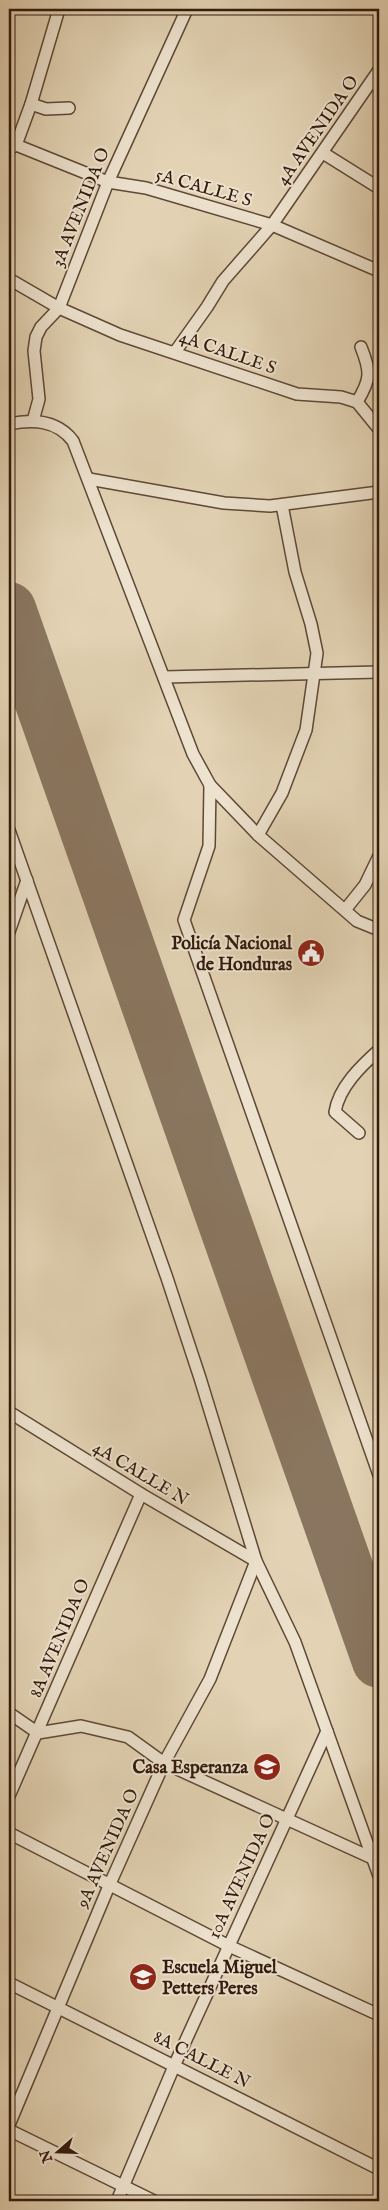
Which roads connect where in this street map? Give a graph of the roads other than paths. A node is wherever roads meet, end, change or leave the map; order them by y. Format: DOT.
graph roads {
  1 [pos="59,9"];
  2 [pos="187,9"];
  3 [pos="379,70"];
  4 [pos="31,104"];
  5 [pos="69,108"];
  6 [pos="12,147"];
  7 [pos="323,153"];
  8 [pos="108,182"];
  9 [pos="379,188"];
  10 [pos="272,225"];
  11 [pos="379,271"];
  12 [pos="9,279"];
  13 [pos="59,308"];
  14 [pos="361,347"];
  15 [pos="174,352"];
  16 [pos="357,402"];
  17 [pos="33,421"];
  18 [pos="9,424"];
  19 [pos="379,429"];
  20 [pos="89,479"];
  21 [pos="379,492"];
  22 [pos="282,505"];
  23 [pos="379,672"];
  24 [pos="314,675"];
  25 [pos="164,677"];
  26 [pos="210,785"];
  27 [pos="9,831"];
  28 [pos="258,835"];
  29 [pos="379,856"];
  30 [pos="27,880"];
  31 [pos="344,910"];
  32 [pos="379,930"];
  33 [pos="9,932"];
  34 [pos="379,1050"];
  35 [pos="359,1133"];
  36 [pos="9,1412"];
  37 [pos="379,1475"];
  38 [pos="140,1494"];
  39 [pos="256,1561"];
  40 [pos="9,1713"];
  41 [pos="327,1731"];
  42 [pos="38,1732"];
  43 [pos="164,1763"];
  44 [pos="9,1796"];
  45 [pos="287,1818"];
  46 [pos="9,1833"];
  47 [pos="372,1858"];
  48 [pos="379,1876"];
  49 [pos="109,1886"];
  50 [pos="229,1946"];
  51 [pos="9,1983"];
  52 [pos="59,2008"];
  53 [pos="379,2015"];
  54 [pos="175,2064"];
  55 [pos="9,2125"];
  56 [pos="9,2130"];
  57 [pos="379,2169"];
  58 [pos="123,2187"];
  59 [pos="117,2201"];
  60 [pos="154,2201"];
  1 -- 4 [label="street"];
  2 -- 8 [label="street, 3A AVENIDA O"];
  3 -- 7 [label="street, 4A AVENIDA O"];
  4 -- 5 [label="street"];
  4 -- 6 [label="street"];
  6 -- 8 [label="street, 5A CALLE S"];
  7 -- 9 [label="street"];
  7 -- 10 [label="street, 4A AVENIDA O"];
  8 -- 10 [label="street, 5A CALLE S"];
  8 -- 13 [label="street, 3A AVENIDA O"];
  10 -- 11 [label="street, 5A CALLE S"];
  10 -- 15 [label="street, 4A AVENIDA O"];
  12 -- 13 [label="street, 4A CALLE S"];
  13 -- 15 [label="street, 4A CALLE S"];
  13 -- 17 [label="street, 3A AVENIDA O"];
  14 -- 16 [label="street"];
  15 -- 16 [label="street, 4A CALLE S"];
  16 -- 19 [label="street"];
  17 -- 18 [label="street"];
  17 -- 20 [label="street"];
  20 -- 22 [label="street"];
  20 -- 25 [label="street"];
  21 -- 22 [label="street"];
  22 -- 24 [label="street"];
  23 -- 24 [label="street"];
  24 -- 25 [label="street"];
  24 -- 28 [label="street"];
  25 -- 26 [label="street"];
  26 -- 28 [label="street"];
  26 -- 37 [label="street"];
  27 -- 30 [label="street"];
  28 -- 31 [label="street"];
  29 -- 31 [label="street"];
  30 -- 33 [label="street"];
  30 -- 39 [label="street"];
  31 -- 32 [label="street"];
  34 -- 35 [label="street"];
  36 -- 38 [label="street, 4A CALLE N"];
  38 -- 39 [label="street, 4A CALLE N"];
  38 -- 42 [label="street, 8A AVENIDA O"];
  39 -- 41 [label="street"];
  39 -- 43 [label="street, 9A AVENIDA O"];
  40 -- 42 [label="street"];
  41 -- 45 [label="street, 10A AVENIDA O"];
  41 -- 47 [label="street"];
  42 -- 43 [label="street"];
  42 -- 44 [label="street, 8A AVENIDA O"];
  43 -- 45 [label="street"];
  43 -- 49 [label="street, 9A AVENIDA O"];
  45 -- 47 [label="street"];
  45 -- 50 [label="street, 10A AVENIDA O"];
  46 -- 49 [label="street"];
  47 -- 48 [label="street"];
  49 -- 50 [label="street"];
  49 -- 52 [label="street, 9A AVENIDA O"];
  50 -- 53 [label="street"];
  50 -- 54 [label="street, 10A AVENIDA O"];
  51 -- 52 [label="street, 8A CALLE N"];
  52 -- 54 [label="street, 8A CALLE N"];
  52 -- 55 [label="street, 9A AVENIDA O"];
  54 -- 57 [label="street, 8A CALLE N"];
  54 -- 58 [label="street, 10A AVENIDA O"];
  56 -- 58 [label="street"];
  58 -- 59 [label="street, 10A AVENIDA O"];
  58 -- 60 [label="street"];
}
